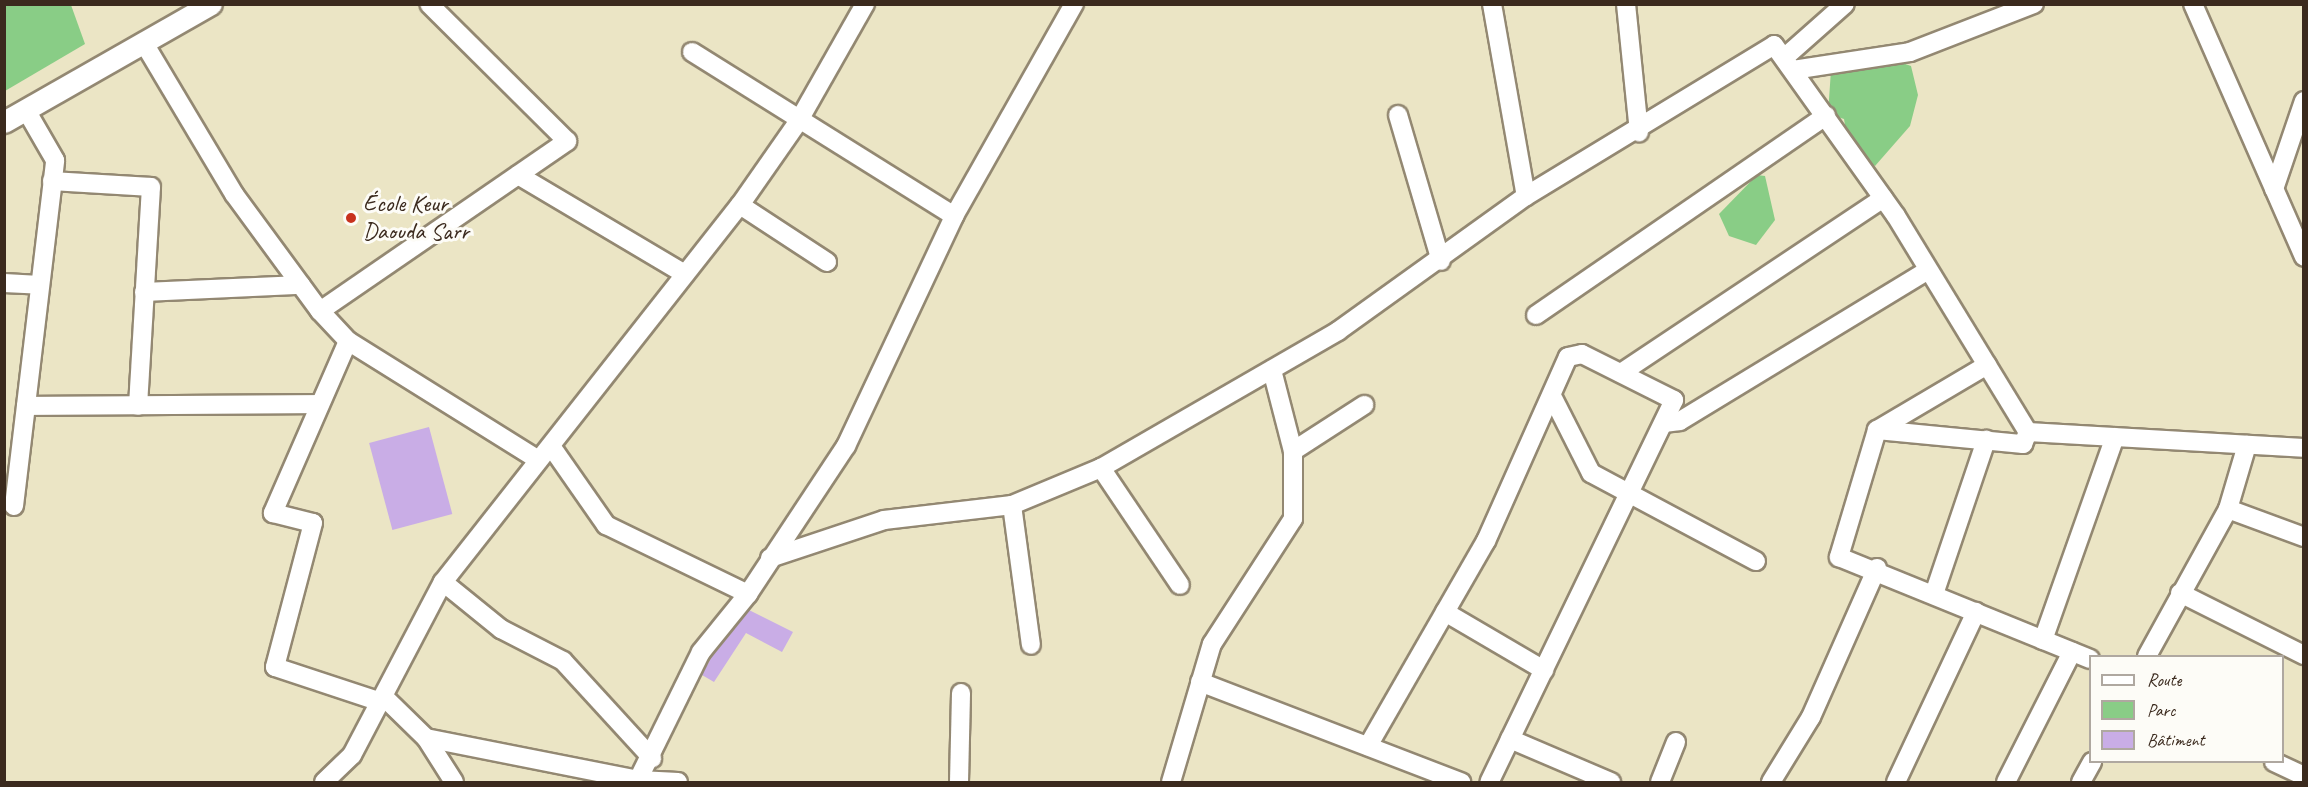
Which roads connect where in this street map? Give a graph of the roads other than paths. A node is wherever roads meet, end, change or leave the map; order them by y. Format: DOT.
graph roads {
  1 [pos="429,4"];
  2 [pos="865,4"];
  3 [pos="1074,4"];
  4 [pos="1492,4"];
  5 [pos="1626,4"];
  6 [pos="1845,4"];
  7 [pos="2034,4"];
  8 [pos="2193,4"];
  9 [pos="209,5"];
  10 [pos="144,43"];
  11 [pos="692,52"];
  12 [pos="1789,64"];
  13 [pos="2304,101"];
  14 [pos="26,110"];
  15 [pos="1398,115"];
  16 [pos="1826,116"];
  17 [pos="4,122"];
  18 [pos="798,122"];
  19 [pos="1639,132"];
  20 [pos="518,175"];
  21 [pos="52,181"];
  22 [pos="2274,189"];
  23 [pos="1526,196"];
  24 [pos="1883,198"];
  25 [pos="740,205"];
  26 [pos="954,216"];
  27 [pos="2304,257"];
  28 [pos="1441,261"];
  29 [pos="827,262"];
  30 [pos="1928,270"];
  31 [pos="685,274"];
  32 [pos="4,283"];
  33 [pos="40,285"];
  34 [pos="301,285"];
  35 [pos="144,292"];
  36 [pos="320,312"];
  37 [pos="1536,315"];
  38 [pos="348,341"];
  39 [pos="1987,365"];
  40 [pos="1272,370"];
  41 [pos="1621,373"];
  42 [pos="1553,398"];
  43 [pos="320,404"];
  44 [pos="1365,405"];
  45 [pos="26,406"];
  46 [pos="138,406"];
  47 [pos="1664,423"];
  48 [pos="1877,430"];
  49 [pos="2028,432"];
  50 [pos="2115,437"];
  51 [pos="1986,440"];
  52 [pos="2247,445"];
  53 [pos="2304,448"];
  54 [pos="553,449"];
  55 [pos="1293,451"];
  56 [pos="537,459"];
  57 [pos="1101,468"];
  58 [pos="1630,492"];
  59 [pos="1012,505"];
  60 [pos="14,507"];
  61 [pos="2228,509"];
  62 [pos="2304,537"];
  63 [pos="770,558"];
  64 [pos="1756,561"];
  65 [pos="1877,568"];
  66 [pos="443,582"];
  67 [pos="1180,585"];
  68 [pos="2180,593"];
  69 [pos="748,594"];
  70 [pos="1934,594"];
  71 [pos="1445,612"];
  72 [pos="1976,612"];
  73 [pos="2043,640"];
  74 [pos="1031,645"];
  75 [pos="2072,652"];
  76 [pos="2148,655"];
  77 [pos="2304,655"];
  78 [pos="2089,658"];
  79 [pos="1544,670"];
  80 [pos="1200,682"];
  81 [pos="961,693"];
  82 [pos="382,700"];
  83 [pos="426,738"];
  84 [pos="1510,739"];
  85 [pos="1676,742"];
  86 [pos="1368,746"];
  87 [pos="652,758"];
  88 [pos="2091,763"];
  89 [pos="2276,763"];
  90 [pos="2304,776"];
  91 [pos="638,781"];
  92 [pos="324,783"];
  93 [pos="454,783"];
  94 [pos="678,783"];
  95 [pos="959,783"];
  96 [pos="1171,783"];
  97 [pos="1461,783"];
  98 [pos="1489,783"];
  99 [pos="1611,783"];
  100 [pos="1660,783"];
  101 [pos="1771,783"];
  102 [pos="1896,783"];
  103 [pos="2006,783"];
  104 [pos="2081,783"];
  1 -- 20 [label="street"];
  2 -- 18 [label="street"];
  3 -- 26 [label="street"];
  4 -- 23 [label="street"];
  5 -- 19 [label="street"];
  6 -- 12 [label="street"];
  7 -- 12 [label="street"];
  8 -- 22 [label="street"];
  9 -- 10 [label="street"];
  10 -- 14 [label="street"];
  10 -- 34 [label="street"];
  11 -- 18 [label="street"];
  12 -- 16 [label="street"];
  12 -- 19 [label="street"];
  13 -- 22 [label="street"];
  14 -- 17 [label="street"];
  14 -- 21 [label="street"];
  15 -- 28 [label="street"];
  16 -- 24 [label="street"];
  16 -- 37 [label="street"];
  18 -- 25 [label="street"];
  18 -- 26 [label="street"];
  19 -- 23 [label="street"];
  20 -- 31 [label="street"];
  20 -- 36 [label="street"];
  21 -- 33 [label="street"];
  21 -- 35 [label="street"];
  22 -- 27 [label="street"];
  23 -- 28 [label="street"];
  24 -- 30 [label="street"];
  24 -- 41 [label="street"];
  25 -- 29 [label="street"];
  25 -- 31 [label="street"];
  26 -- 63 [label="street"];
  28 -- 40 [label="street"];
  30 -- 39 [label="street"];
  30 -- 47 [label="street"];
  31 -- 54 [label="street"];
  32 -- 33 [label="street"];
  33 -- 45 [label="street"];
  34 -- 35 [label="street"];
  34 -- 36 [label="street"];
  35 -- 46 [label="street"];
  36 -- 38 [label="street"];
  38 -- 43 [label="street"];
  38 -- 56 [label="street"];
  39 -- 48 [label="street"];
  39 -- 49 [label="street"];
  40 -- 55 [label="street"];
  40 -- 57 [label="street"];
  41 -- 42 [label="street"];
  41 -- 47 [label="street"];
  42 -- 58 [label="street"];
  42 -- 71 [label="street"];
  43 -- 46 [label="street"];
  43 -- 82 [label="street"];
  44 -- 55 [label="street"];
  45 -- 46 [label="street"];
  45 -- 60 [label="street"];
  47 -- 58 [label="street"];
  48 -- 51 [label="street"];
  48 -- 65 [label="street"];
  49 -- 50 [label="street"];
  49 -- 51 [label="street"];
  50 -- 52 [label="street"];
  50 -- 73 [label="street"];
  51 -- 70 [label="street"];
  52 -- 53 [label="street"];
  52 -- 61 [label="street"];
  54 -- 56 [label="street"];
  54 -- 69 [label="street"];
  55 -- 80 [label="street"];
  56 -- 66 [label="street"];
  57 -- 59 [label="street"];
  57 -- 67 [label="street"];
  58 -- 64 [label="street"];
  58 -- 79 [label="street"];
  59 -- 63 [label="street"];
  59 -- 74 [label="street"];
  61 -- 62 [label="street"];
  61 -- 68 [label="street"];
  63 -- 69 [label="street"];
  65 -- 70 [label="street"];
  65 -- 101 [label="street"];
  66 -- 82 [label="street"];
  66 -- 87 [label="street"];
  68 -- 76 [label="street"];
  68 -- 77 [label="street"];
  69 -- 87 [label="street"];
  70 -- 72 [label="street"];
  71 -- 79 [label="street"];
  71 -- 86 [label="street"];
  72 -- 73 [label="street"];
  72 -- 102 [label="street"];
  73 -- 75 [label="street"];
  75 -- 78 [label="street"];
  75 -- 103 [label="street"];
  79 -- 84 [label="street"];
  80 -- 86 [label="street"];
  80 -- 96 [label="street"];
  81 -- 95 [label="street"];
  82 -- 83 [label="street"];
  82 -- 92 [label="street"];
  83 -- 91 [label="street"];
  83 -- 93 [label="street"];
  84 -- 98 [label="street"];
  84 -- 99 [label="street"];
  85 -- 100 [label="street"];
  86 -- 97 [label="street"];
  87 -- 91 [label="street"];
  88 -- 104 [label="street"];
  89 -- 90 [label="street"];
  91 -- 94 [label="street"];
}
